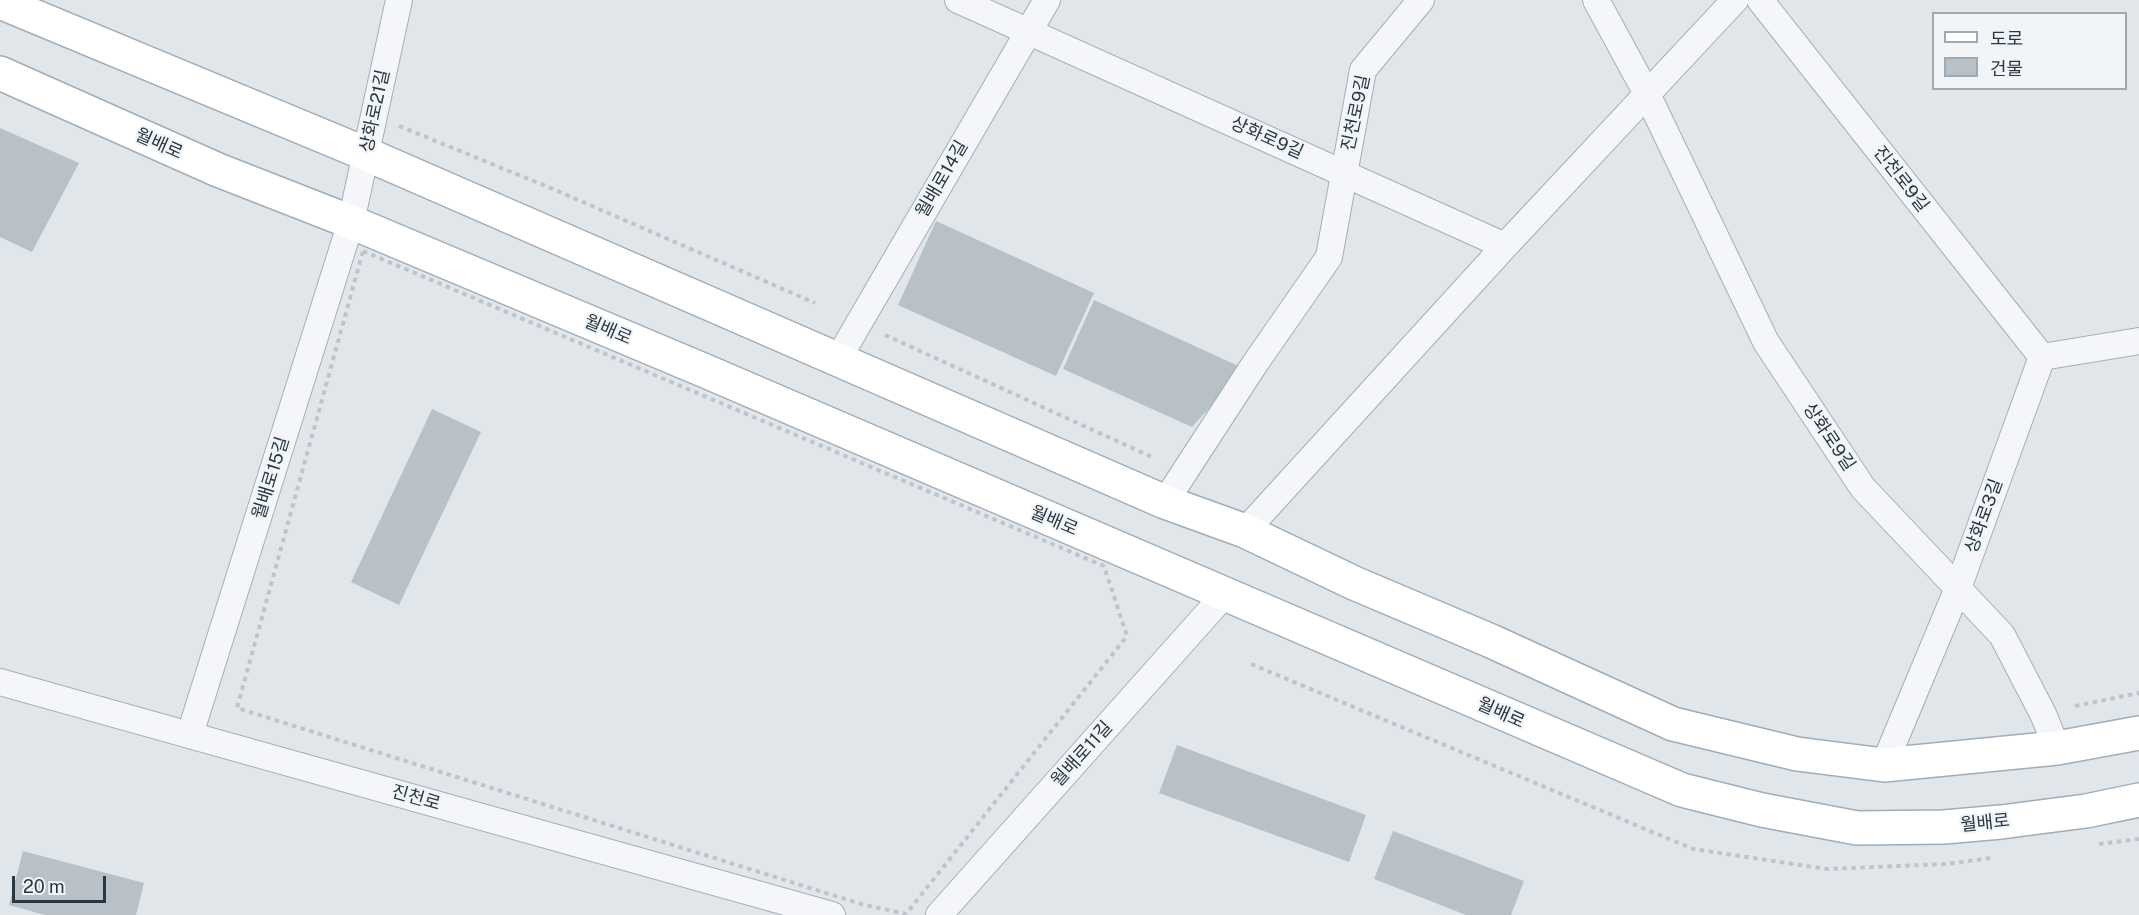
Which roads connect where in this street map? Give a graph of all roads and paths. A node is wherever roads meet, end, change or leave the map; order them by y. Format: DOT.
graph roads {
  1 [pos="399,0"];
  2 [pos="958,0"];
  3 [pos="1047,0"];
  4 [pos="1421,0"];
  5 [pos="1596,0"];
  6 [pos="1735,0"];
  7 [pos="1760,0"];
  8 [pos="0,2"];
  9 [pos="1028,30"];
  10 [pos="0,73"];
  11 [pos="1647,94"];
  12 [pos="393,124"];
  13 [pos="366,154"];
  14 [pos="1344,173"];
  15 [pos="351,222"];
  16 [pos="1505,246"];
  17 [pos="815,303"];
  18 [pos="882,333"];
  19 [pos="2139,341"];
  20 [pos="2042,357"];
  21 [pos="838,359"];
  22 [pos="1184,472"];
  23 [pos="1165,502"];
  24 [pos="1245,531"];
  25 [pos="1958,588"];
  26 [pos="1225,594"];
  27 [pos="1117,599"];
  28 [pos="0,681"];
  29 [pos="2139,693"];
  30 [pos="2075,706"];
  31 [pos="2139,733"];
  32 [pos="190,734"];
  33 [pos="2056,748"];
  34 [pos="1884,765"];
  35 [pos="2139,800"];
  36 [pos="832,915"];
  37 [pos="939,915"];
  1 -- 13 [label="street, 상화로21길"];
  2 -- 9 [label="street"];
  3 -- 9 [label="street, 월배로14길"];
  4 -- 14 [label="street, 진천로9길"];
  5 -- 11 [label="street, 상화로9길"];
  6 -- 11 [label="street"];
  7 -- 20 [label="street, 진천로9길"];
  8 -- 13 [label="main road"];
  9 -- 14 [label="street, 상화로9길"];
  9 -- 21 [label="street, 월배로14길"];
  10 -- 15 [label="main road, 월배로"];
  11 -- 16 [label="street"];
  11 -- 25 [label="street, 상화로9길"];
  12 -- 17 [label="path"];
  13 -- 15 [label="street, 상화로21길"];
  13 -- 21 [label="main road"];
  14 -- 16 [label="street, 상화로9길"];
  14 -- 22 [label="street"];
  15 -- 26 [label="main road, 월배로"];
  15 -- 32 [label="street, 월배로15길"];
  16 -- 24 [label="street"];
  18 -- 22 [label="path"];
  19 -- 20 [label="street"];
  20 -- 25 [label="street, 상화로3길"];
  21 -- 23 [label="main road"];
  22 -- 23 [label="street"];
  23 -- 24 [label="main road"];
  24 -- 34 [label="main road"];
  25 -- 33 [label="street, 상화로9길"];
  25 -- 34 [label="street, 상화로3길"];
  26 -- 35 [label="main road, 월배로"];
  26 -- 37 [label="street, 월배로11길"];
  27 -- 27 [label="path"];
  28 -- 32 [label="street, 진천로"];
  29 -- 30 [label="path"];
  31 -- 33 [label="main road"];
  32 -- 36 [label="street, 진천로"];
  33 -- 34 [label="main road"];
}
